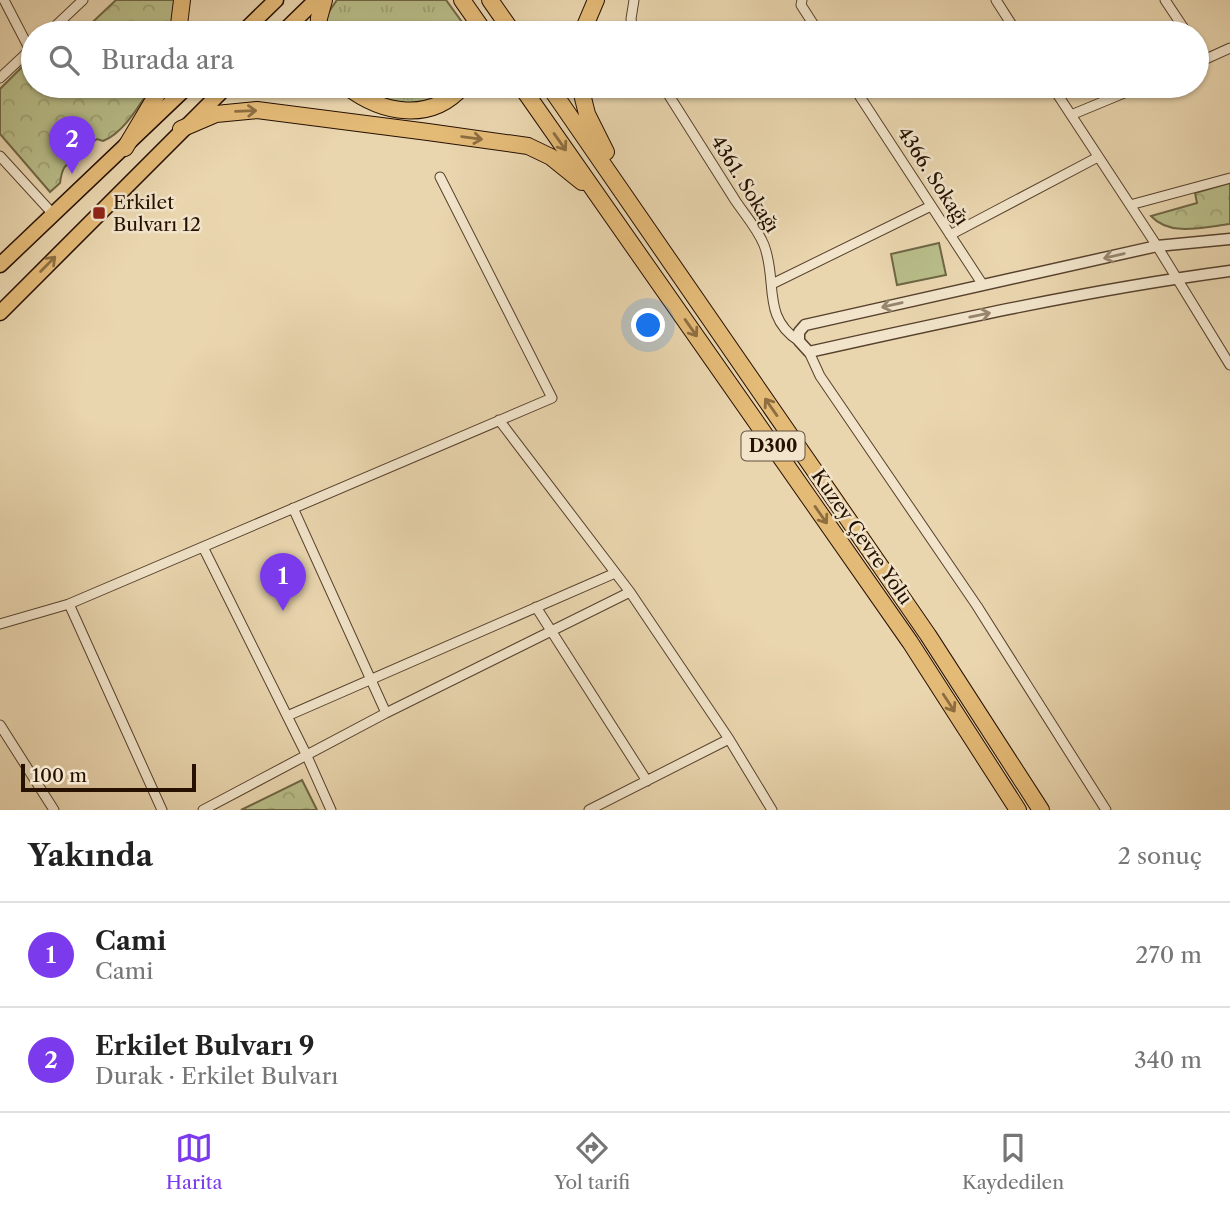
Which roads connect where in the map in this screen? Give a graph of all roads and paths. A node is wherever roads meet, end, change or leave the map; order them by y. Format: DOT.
graph roads {
  1 [pos="4,0"];
  2 [pos="82,0"];
  3 [pos="182,0"];
  4 [pos="276,0"];
  5 [pos="316,0"];
  6 [pos="324,0"];
  7 [pos="490,0"];
  8 [pos="596,0"];
  9 [pos="634,0"];
  10 [pos="996,0"];
  11 [pos="1165,0"];
  12 [pos="463,2"];
  13 [pos="804,2"];
  14 [pos="60,21"];
  15 [pos="179,21"];
  16 [pos="254,21"];
  17 [pos="294,21"];
  18 [pos="319,21"];
  19 [pos="470,21"];
  20 [pos="476,21"];
  21 [pos="505,21"];
  22 [pos="587,21"];
  23 [pos="631,21"];
  24 [pos="813,21"];
  25 [pos="1009,21"];
  26 [pos="1179,21"];
  27 [pos="21,29"];
  28 [pos="1230,48"];
  29 [pos="1209,57"];
  30 [pos="21,58"];
  31 [pos="0,78"];
  32 [pos="155,98"];
  33 [pos="176,98"];
  34 [pos="214,98"];
  35 [pos="366,98"];
  36 [pos="448,98"];
  37 [pos="529,98"];
  38 [pos="558,98"];
  39 [pos="583,98"];
  40 [pos="671,98"];
  41 [pos="861,98"];
  42 [pos="1060,98"];
  43 [pos="1112,98"];
  44 [pos="1071,115"];
  45 [pos="181,129"];
  46 [pos="125,148"];
  47 [pos="0,156"];
  48 [pos="1098,157"];
  49 [pos="440,177"];
  50 [pos="1230,178"];
  51 [pos="597,194"];
  52 [pos="1130,205"];
  53 [pos="931,206"];
  54 [pos="636,210"];
  55 [pos="53,214"];
  56 [pos="950,235"];
  57 [pos="1230,239"];
  58 [pos="1157,246"];
  59 [pos="0,265"];
  60 [pos="1230,271"];
  61 [pos="1175,278"];
  62 [pos="772,284"];
  63 [pos="983,285"];
  64 [pos="0,313"];
  65 [pos="799,341"];
  66 [pos="809,352"];
  67 [pos="1230,365"];
  68 [pos="499,420"];
  69 [pos="293,508"];
  70 [pos="203,547"];
  71 [pos="615,573"];
  72 [pos="630,593"];
  73 [pos="69,604"];
  74 [pos="536,607"];
  75 [pos="0,624"];
  76 [pos="551,631"];
  77 [pos="370,680"];
  78 [pos="386,713"];
  79 [pos="287,716"];
  80 [pos="0,724"];
  81 [pos="729,739"];
  82 [pos="306,754"];
  83 [pos="647,781"];
  84 [pos="54,810"];
  85 [pos="162,810"];
  86 [pos="203,810"];
  87 [pos="331,810"];
  88 [pos="589,810"];
  89 [pos="772,810"];
  90 [pos="1018,810"];
  91 [pos="1041,810"];
  92 [pos="1107,810"];
  1 -- 27 [label="street"];
  2 -- 14 [label="street"];
  3 -- 15 [label="highway"];
  4 -- 16 [label="main road"];
  5 -- 17 [label="main road"];
  6 -- 18 [label="highway"];
  7 -- 21 [label="highway"];
  8 -- 22 [label="highway"];
  9 -- 23 [label="street"];
  10 -- 25 [label="street"];
  11 -- 26 [label="street"];
  12 -- 19 [label="highway"];
  12 -- 20 [label="highway"];
  13 -- 24 [label="street"];
  28 -- 29 [label="street"];
  30 -- 31 [label="street"];
  32 -- 46 [label="highway"];
  33 -- 46 [label="main road"];
  34 -- 45 [label="main road"];
  35 -- 36 [label="highway"];
  37 -- 51 [label="highway, Kuzey Çevre Yolu / D300, one-way"];
  38 -- 54 [label="highway, Kuzey Çevre Yolu / D300"];
  39 -- 54 [label="highway"];
  40 -- 62 [label="street, 4361. Sokağı"];
  41 -- 53 [label="street, 4366. Sokağı"];
  42 -- 44 [label="street"];
  43 -- 44 [label="street"];
  44 -- 48 [label="street"];
  45 -- 51 [label="highway, one-way"];
  64 -- 45 [label="main road, one-way"];
  46 -- 55 [label="main road"];
  47 -- 55 [label="street"];
  48 -- 52 [label="street"];
  48 -- 56 [label="street"];
  49 -- 68 [label="street"];
  50 -- 52 [label="street"];
  51 -- 90 [label="highway, Kuzey Çevre Yolu / D300, one-way"];
  52 -- 58 [label="street"];
  53 -- 56 [label="street, 4366. Sokağı"];
  53 -- 62 [label="street"];
  91 -- 54 [label="highway, Kuzey Çevre Yolu / D300, one-way"];
  55 -- 59 [label="main road"];
  56 -- 63 [label="street, 4366. Sokağı"];
  57 -- 58 [label="street"];
  58 -- 61 [label="street"];
  58 -- 63 [label="street, one-way"];
  60 -- 61 [label="street"];
  66 -- 61 [label="street, one-way"];
  61 -- 67 [label="street"];
  62 -- 65 [label="street, 4361. Sokağı"];
  63 -- 65 [label="street, one-way"];
  65 -- 66 [label="street"];
  66 -- 92 [label="street"];
  68 -- 69 [label="street"];
  68 -- 71 [label="street"];
  69 -- 70 [label="street"];
  69 -- 77 [label="street"];
  70 -- 73 [label="street"];
  70 -- 79 [label="street"];
  71 -- 72 [label="street"];
  71 -- 74 [label="street"];
  72 -- 76 [label="street"];
  72 -- 81 [label="street"];
  73 -- 75 [label="street"];
  73 -- 85 [label="street"];
  74 -- 76 [label="street"];
  74 -- 77 [label="street"];
  76 -- 78 [label="street"];
  76 -- 83 [label="street"];
  77 -- 78 [label="street"];
  77 -- 79 [label="street"];
  78 -- 82 [label="street"];
  79 -- 82 [label="street"];
  80 -- 84 [label="street"];
  81 -- 83 [label="street"];
  81 -- 89 [label="street"];
  82 -- 86 [label="street"];
  82 -- 87 [label="street"];
  83 -- 88 [label="street"];
}
